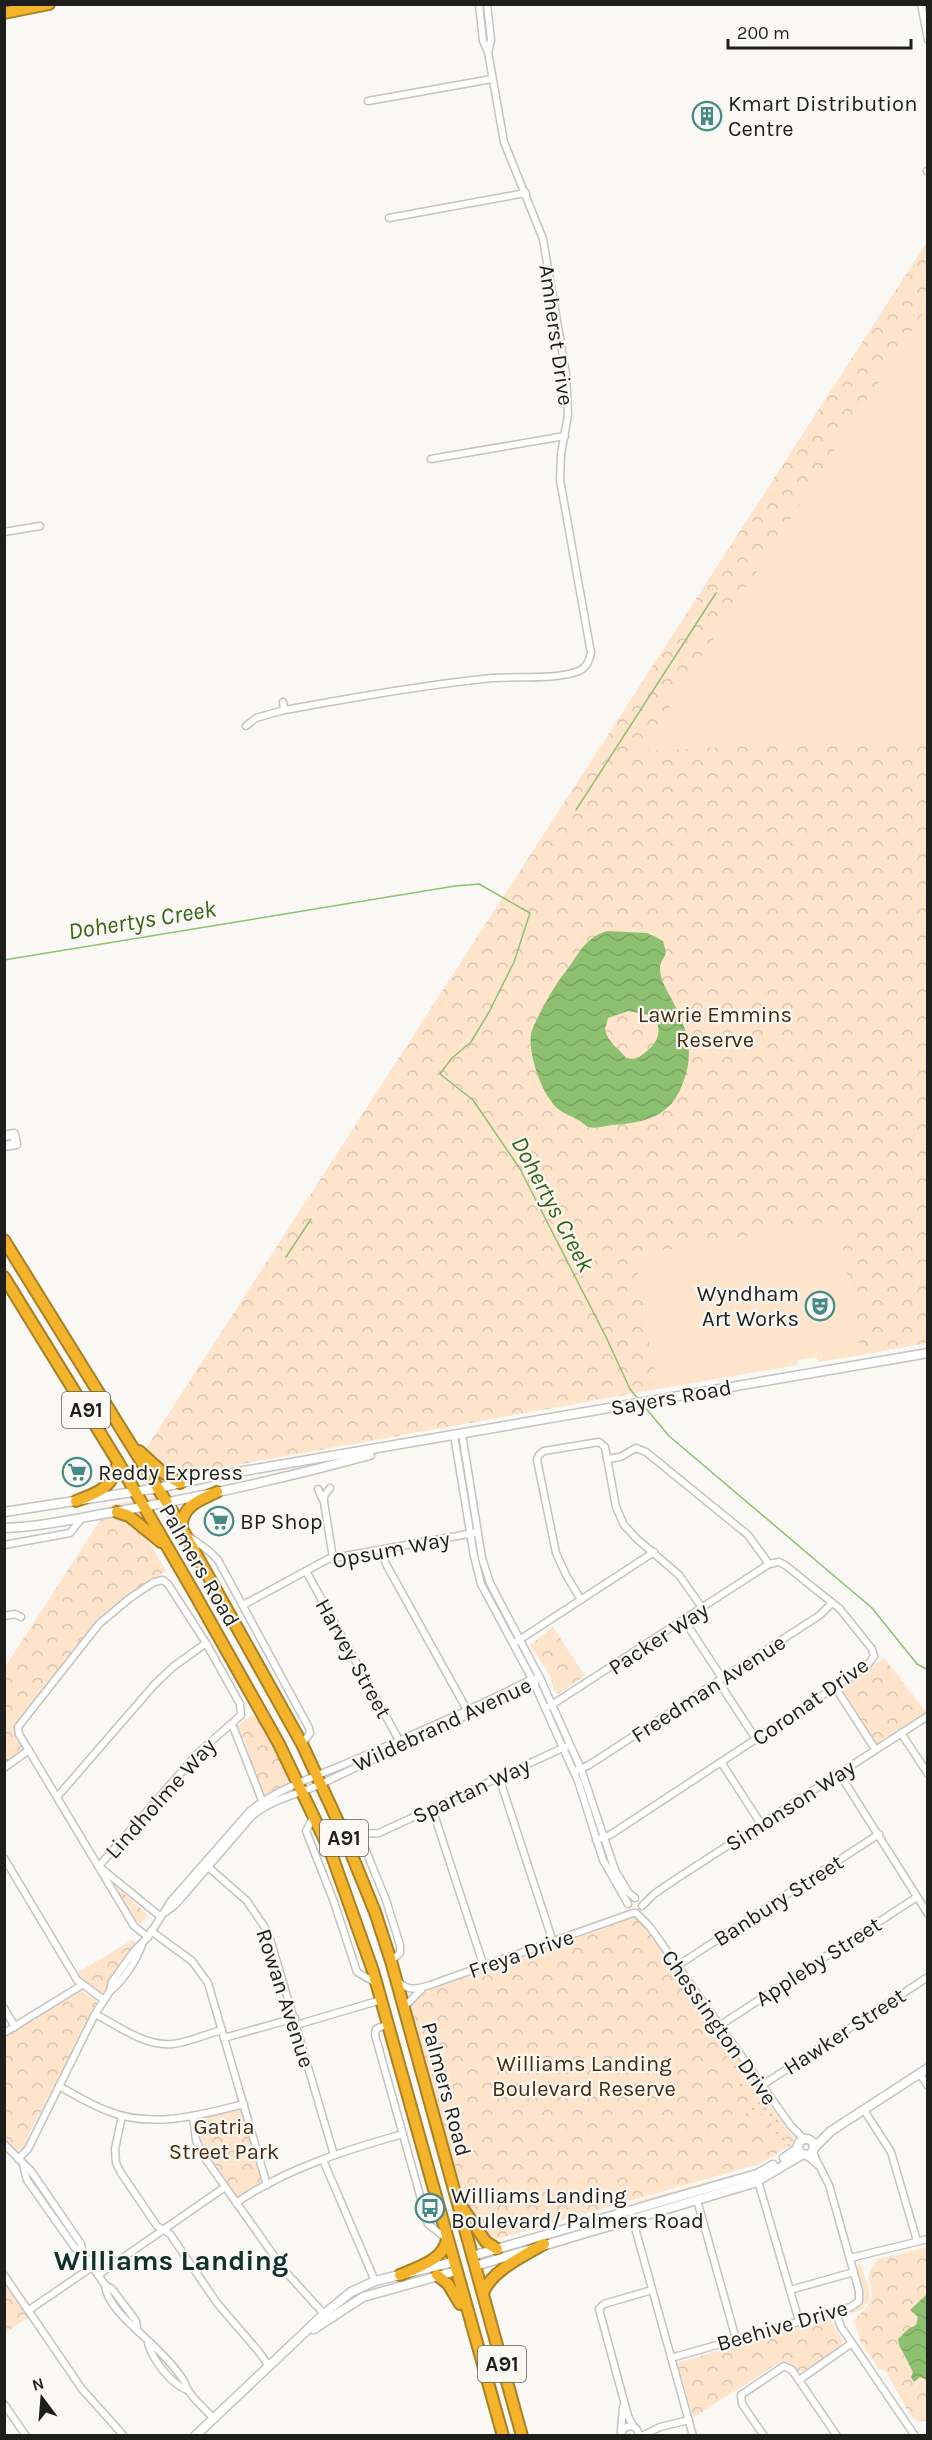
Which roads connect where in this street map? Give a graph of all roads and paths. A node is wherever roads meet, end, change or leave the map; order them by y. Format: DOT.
graph roads {
  1 [pos="49,4"];
  2 [pos="479,4"];
  3 [pos="487,4"];
  4 [pos="921,4"];
  5 [pos="4,13"];
  6 [pos="927,40"];
  7 [pos="488,52"];
  8 [pos="492,79"];
  9 [pos="368,101"];
  10 [pos="526,193"];
  11 [pos="389,218"];
  12 [pos="565,436"];
  13 [pos="431,459"];
  14 [pos="40,526"];
  15 [pos="4,532"];
  16 [pos="283,702"];
  17 [pos="284,710"];
  18 [pos="246,726"];
  19 [pos="4,1136"];
  20 [pos="4,1146"];
  21 [pos="4,1240"];
  22 [pos="4,1277"];
  23 [pos="927,1353"];
  24 [pos="458,1435"];
  25 [pos="414,1442"];
  26 [pos="130,1443"];
  27 [pos="607,1459"];
  28 [pos="118,1462"];
  29 [pos="180,1483"];
  30 [pos="158,1488"];
  31 [pos="330,1488"];
  32 [pos="318,1489"];
  33 [pos="135,1492"];
  34 [pos="217,1492"];
  35 [pos="76,1501"];
  36 [pos="167,1502"];
  37 [pos="324,1502"];
  38 [pos="144,1507"];
  39 [pos="4,1512"];
  40 [pos="117,1512"];
  41 [pos="82,1517"];
  42 [pos="4,1528"];
  43 [pos="182,1531"];
  44 [pos="474,1533"];
  45 [pos="4,1545"];
  46 [pos="168,1548"];
  47 [pos="381,1550"];
  48 [pos="654,1552"];
  49 [pos="333,1558"];
  50 [pos="769,1564"];
  51 [pos="306,1571"];
  52 [pos="581,1600"];
  53 [pos="832,1603"];
  54 [pos="243,1605"];
  55 [pos="703,1608"];
  56 [pos="4,1616"];
  57 [pos="21,1617"];
  58 [pos="684,1620"];
  59 [pos="516,1642"];
  60 [pos="206,1643"];
  61 [pos="540,1678"];
  62 [pos="720,1680"];
  63 [pos="533,1681"];
  64 [pos="835,1687"];
  65 [pos="552,1706"];
  66 [pos="545,1709"];
  67 [pos="467,1712"];
  68 [pos="927,1716"];
  69 [pos="231,1724"];
  70 [pos="901,1733"];
  71 [pos="756,1739"];
  72 [pos="400,1742"];
  73 [pos="302,1744"];
  74 [pos="567,1746"];
  75 [pos="875,1749"];
  76 [pos="29,1750"];
  77 [pos="721,1762"];
  78 [pos="4,1768"];
  79 [pos="581,1769"];
  80 [pos="574,1772"];
  81 [pos="839,1773"];
  82 [pos="927,1774"];
  83 [pos="499,1778"];
  84 [pos="319,1779"];
  85 [pos="301,1787"];
  86 [pos="589,1792"];
  87 [pos="582,1794"];
  88 [pos="57,1797"];
  89 [pos="264,1804"];
  90 [pos="432,1808"];
  91 [pos="761,1824"];
  92 [pos="340,1826"];
  93 [pos="379,1833"];
  94 [pos="359,1834"];
  95 [pos="879,1834"];
  96 [pos="604,1837"];
  97 [pos="596,1840"];
  98 [pos="366,1848"];
  99 [pos="4,1858"];
  100 [pos="206,1865"];
  101 [pos="99,1866"];
  102 [pos="118,1882"];
  103 [pos="112,1888"];
  104 [pos="654,1894"];
  105 [pos="917,1897"];
  106 [pos="636,1899"];
  107 [pos="628,1905"];
  108 [pos="642,1906"];
  109 [pos="634,1913"];
  110 [pos="927,1914"];
  111 [pos="163,1915"];
  112 [pos="612,1920"];
  113 [pos="650,1927"];
  114 [pos="150,1934"];
  115 [pos="553,1942"];
  116 [pos="391,1961"];
  117 [pos="484,1966"];
  118 [pos="677,1966"];
  119 [pos="927,1977"];
  120 [pos="397,1980"];
  121 [pos="82,1985"];
  122 [pos="430,1985"];
  123 [pos="104,2000"];
  124 [pos="381,2000"];
  125 [pos="404,2007"];
  126 [pos="4,2008"];
  127 [pos="95,2014"];
  128 [pos="295,2021"];
  129 [pos="388,2024"];
  130 [pos="719,2026"];
  131 [pos="15,2027"];
  132 [pos="222,2030"];
  133 [pos="4,2033"];
  134 [pos="224,2038"];
  135 [pos="927,2068"];
  136 [pos="919,2073"];
  137 [pos="59,2086"];
  138 [pos="761,2086"];
  139 [pos="927,2086"];
  140 [pos="244,2104"];
  141 [pos="864,2110"];
  142 [pos="122,2116"];
  143 [pos="193,2117"];
  144 [pos="403,2134"];
  145 [pos="4,2144"];
  146 [pos="805,2148"];
  147 [pos="334,2155"];
  148 [pos="18,2159"];
  149 [pos="323,2160"];
  150 [pos="758,2181"];
  151 [pos="267,2185"];
  152 [pos="225,2187"];
  153 [pos="697,2199"];
  154 [pos="457,2200"];
  155 [pos="236,2203"];
  156 [pos="632,2214"];
  157 [pos="163,2230"];
  158 [pos="447,2239"];
  159 [pos="927,2239"];
  160 [pos="917,2241"];
  161 [pos="544,2244"];
  162 [pos="497,2249"];
  163 [pos="850,2258"];
  164 [pos="474,2261"];
  165 [pos="92,2267"];
  166 [pos="454,2267"];
  167 [pos="854,2272"];
  168 [pos="98,2275"];
  169 [pos="437,2275"];
  170 [pos="400,2276"];
  171 [pos="5,2278"];
  172 [pos="375,2281"];
  173 [pos="652,2290"];
  174 [pos="790,2290"];
  175 [pos="483,2292"];
  176 [pos="29,2310"];
  177 [pos="835,2311"];
  178 [pos="324,2314"];
  179 [pos="799,2321"];
  180 [pos="472,2329"];
  181 [pos="301,2337"];
  182 [pos="736,2339"];
  183 [pos="852,2343"];
  184 [pos="671,2358"];
  185 [pos="272,2364"];
  186 [pos="799,2380"];
  187 [pos="621,2387"];
  188 [pos="4,2404"];
  189 [pos="213,2418"];
  190 [pos="689,2420"];
  191 [pos="634,2427"];
  192 [pos="660,2427"];
  193 [pos="619,2433"];
  194 [pos="195,2435"];
  195 [pos="27,2436"];
  196 [pos="124,2436"];
  197 [pos="503,2436"];
  198 [pos="522,2436"];
  199 [pos="641,2436"];
  200 [pos="693,2436"];
  201 [pos="764,2436"];
  202 [pos="837,2436"];
  203 [pos="915,2436"];
  1 -- 5 [label="highway"];
  2 -- 7 [label="street, Amherst Drive"];
  3 -- 7 [label="street, Amherst Drive"];
  4 -- 6 [label="street"];
  7 -- 8 [label="street, Amherst Drive"];
  8 -- 9 [label="street"];
  8 -- 10 [label="street, Amherst Drive"];
  10 -- 11 [label="street"];
  10 -- 12 [label="street, Amherst Drive"];
  12 -- 13 [label="street"];
  12 -- 17 [label="street, Amherst Drive"];
  14 -- 15 [label="street"];
  16 -- 17 [label="street"];
  17 -- 18 [label="street"];
  19 -- 20 [label="main road"];
  21 -- 26 [label="highway, Palmers Road / A91"];
  22 -- 28 [label="highway, Palmers Road / A91"];
  23 -- 24 [label="main road, Sayers Road"];
  24 -- 25 [label="main road, Sayers Road"];
  24 -- 44 [label="street"];
  25 -- 29 [label="main road, Sayers Road"];
  25 -- 34 [label="main road, Sayers Road"];
  26 -- 29 [label="highway"];
  26 -- 30 [label="highway, Palmers Road / A91"];
  27 -- 48 [label="street"];
  27 -- 50 [label="street"];
  27 -- 52 [label="street"];
  28 -- 33 [label="highway, Palmers Road / A91"];
  28 -- 35 [label="highway"];
  29 -- 30 [label="main road, Sayers Road"];
  30 -- 33 [label="main road, Sayers Road"];
  30 -- 36 [label="highway, Palmers Road / A91"];
  31 -- 37 [label="street"];
  32 -- 37 [label="street"];
  33 -- 35 [label="main road, Sayers Road"];
  33 -- 38 [label="highway, Palmers Road / A91"];
  34 -- 36 [label="main road, Sayers Road"];
  34 -- 43 [label="highway"];
  35 -- 39 [label="main road, Sayers Road"];
  36 -- 38 [label="main road, Sayers Road"];
  36 -- 43 [label="highway, Palmers Road / A91"];
  37 -- 49 [label="street"];
  38 -- 40 [label="main road, Sayers Road"];
  38 -- 46 [label="highway, Palmers Road / A91"];
  40 -- 41 [label="main road, Sayers Road"];
  40 -- 46 [label="highway"];
  41 -- 42 [label="main road, Sayers Road"];
  41 -- 45 [label="street"];
  43 -- 54 [label="street, Palmers Road"];
  43 -- 73 [label="highway, Palmers Road / A91"];
  44 -- 47 [label="street, Opsum Way"];
  44 -- 59 [label="street"];
  46 -- 85 [label="highway, Palmers Road / A91"];
  47 -- 49 [label="street, Opsum Way"];
  47 -- 67 [label="street"];
  48 -- 52 [label="street"];
  48 -- 55 [label="street"];
  49 -- 51 [label="street, Opsum Way"];
  50 -- 53 [label="street, Coronat Drive"];
  50 -- 55 [label="street, Packer Way"];
  51 -- 54 [label="street, Opsum Way"];
  51 -- 72 [label="street, Harvey Street"];
  52 -- 59 [label="street"];
  53 -- 62 [label="street, Freedman Avenue"];
  53 -- 64 [label="street, Coronat Drive"];
  54 -- 73 [label="street, Palmers Road"];
  55 -- 58 [label="street, Packer Way"];
  56 -- 57 [label="street"];
  58 -- 62 [label="street"];
  58 -- 65 [label="street, Packer Way"];
  59 -- 61 [label="street"];
  59 -- 63 [label="street"];
  60 -- 69 [label="street, Lindholme Way"];
  60 -- 76 [label="street"];
  60 -- 88 [label="street"];
  61 -- 63 [label="street, Wildebrand Avenue"];
  61 -- 65 [label="street"];
  62 -- 71 [label="street"];
  62 -- 79 [label="street, Freedman Avenue"];
  63 -- 66 [label="street"];
  63 -- 67 [label="street, Wildebrand Avenue"];
  64 -- 71 [label="street, Coronat Drive"];
  64 -- 75 [label="street"];
  65 -- 66 [label="street, Packer Way"];
  65 -- 74 [label="street"];
  66 -- 74 [label="street"];
  67 -- 72 [label="street, Wildebrand Avenue"];
  68 -- 70 [label="street, Simonson Way"];
  69 -- 89 [label="street"];
  69 -- 101 [label="street, Lindholme Way"];
  70 -- 75 [label="street, Simonson Way"];
  70 -- 82 [label="street"];
  71 -- 77 [label="street, Coronat Drive"];
  72 -- 84 [label="street, Wildebrand Avenue"];
  73 -- 84 [label="highway, Palmers Road / A91"];
  74 -- 79 [label="street, Chessington Drive"];
  74 -- 80 [label="street, Chessington Drive"];
  74 -- 83 [label="street, Spartan Way"];
  75 -- 81 [label="street, Simonson Way"];
  76 -- 78 [label="street"];
  76 -- 88 [label="street"];
  77 -- 91 [label="street"];
  77 -- 96 [label="street, Coronat Drive"];
  79 -- 80 [label="street, Freedman Avenue"];
  79 -- 86 [label="street, Chessington Drive"];
  80 -- 87 [label="street, Chessington Drive"];
  81 -- 91 [label="street, Simonson Way"];
  81 -- 95 [label="street"];
  83 -- 90 [label="street, Spartan Way"];
  83 -- 115 [label="street"];
  84 -- 85 [label="street, Wildebrand Avenue"];
  84 -- 92 [label="highway, Palmers Road / A91"];
  85 -- 89 [label="street, Wildebrand Avenue"];
  85 -- 124 [label="highway, Palmers Road / A91"];
  86 -- 87 [label="street"];
  86 -- 96 [label="street, Chessington Drive"];
  87 -- 97 [label="street, Chessington Drive"];
  88 -- 101 [label="street"];
  89 -- 100 [label="street, Wildebrand Avenue"];
  90 -- 93 [label="street, Spartan Way"];
  90 -- 117 [label="street"];
  91 -- 104 [label="street, Simonson Way"];
  92 -- 94 [label="street"];
  92 -- 116 [label="highway, Palmers Road / A91"];
  93 -- 94 [label="street, Spartan Way"];
  93 -- 98 [label="street, Spartan Way"];
  94 -- 98 [label="street"];
  95 -- 105 [label="street"];
  95 -- 118 [label="street, Banbury Street"];
  96 -- 97 [label="street, Coronat Drive"];
  96 -- 106 [label="street, Chessington Drive"];
  97 -- 107 [label="street, Chessington Drive"];
  98 -- 116 [label="street"];
  99 -- 121 [label="street"];
  100 -- 111 [label="street, Wildebrand Avenue"];
  100 -- 128 [label="street, Rowan Avenue"];
  101 -- 102 [label="street"];
  101 -- 103 [label="street"];
  102 -- 103 [label="street"];
  102 -- 111 [label="street"];
  103 -- 114 [label="street"];
  104 -- 106 [label="street, Simonson Way"];
  104 -- 108 [label="street, Simonson Way"];
  105 -- 110 [label="street"];
  105 -- 130 [label="street, Appleby Street"];
  106 -- 107 [label="street, Simonson Way"];
  106 -- 108 [label="street, Chessington Drive"];
  107 -- 109 [label="street, Chessington Drive"];
  107 -- 112 [label="street, Freya Drive"];
  108 -- 109 [label="street, Simonson Way"];
  108 -- 113 [label="street, Chessington Drive"];
  109 -- 112 [label="street, Freya Drive"];
  109 -- 113 [label="street, Chessington Drive"];
  111 -- 114 [label="street, Wildebrand Avenue"];
  112 -- 115 [label="street, Freya Drive"];
  113 -- 118 [label="street, Chessington Drive"];
  114 -- 123 [label="street, Wildebrand Avenue"];
  114 -- 132 [label="street"];
  115 -- 117 [label="street, Freya Drive"];
  116 -- 120 [label="highway, Palmers Road / A91"];
  117 -- 122 [label="street, Freya Drive"];
  118 -- 130 [label="street, Chessington Drive"];
  119 -- 138 [label="street, Hawker Street"];
  120 -- 122 [label="street, Freya Drive"];
  120 -- 125 [label="highway, Palmers Road / A91"];
  121 -- 123 [label="street"];
  121 -- 131 [label="street"];
  122 -- 125 [label="street, Freya Drive"];
  123 -- 127 [label="street, Wildebrand Avenue"];
  124 -- 128 [label="street"];
  124 -- 129 [label="highway, Palmers Road / A91"];
  125 -- 154 [label="highway, Palmers Road / A91"];
  126 -- 131 [label="street"];
  127 -- 132 [label="street"];
  127 -- 137 [label="street, Wildebrand Avenue"];
  128 -- 134 [label="street"];
  128 -- 147 [label="street, Rowan Avenue"];
  129 -- 144 [label="street, Palmers Road"];
  129 -- 158 [label="highway, Palmers Road / A91"];
  130 -- 138 [label="street, Chessington Drive"];
  131 -- 133 [label="street"];
  132 -- 134 [label="street"];
  134 -- 140 [label="street"];
  135 -- 136 [label="main road"];
  136 -- 139 [label="street"];
  136 -- 141 [label="main road"];
  137 -- 142 [label="street"];
  137 -- 148 [label="street, Wildebrand Avenue"];
  138 -- 146 [label="street, Chessington Drive"];
  140 -- 143 [label="street"];
  140 -- 151 [label="street"];
  141 -- 146 [label="main road"];
  141 -- 160 [label="street"];
  142 -- 143 [label="street"];
  142 -- 157 [label="street"];
  143 -- 152 [label="street"];
  144 -- 147 [label="street"];
  144 -- 158 [label="street, Palmers Road"];
  145 -- 148 [label="street"];
  146 -- 150 [label="main road"];
  146 -- 156 [label="main road"];
  146 -- 163 [label="street, Beehive Drive"];
  147 -- 149 [label="street"];
  148 -- 165 [label="street"];
  149 -- 151 [label="street"];
  149 -- 172 [label="street"];
  150 -- 153 [label="main road"];
  150 -- 174 [label="street"];
  151 -- 155 [label="street"];
  152 -- 155 [label="street"];
  152 -- 157 [label="street"];
  153 -- 156 [label="main road"];
  153 -- 182 [label="street"];
  154 -- 162 [label="highway"];
  154 -- 164 [label="highway, Palmers Road / A91"];
  155 -- 178 [label="street"];
  156 -- 161 [label="main road"];
  156 -- 162 [label="main road"];
  156 -- 173 [label="street"];
  157 -- 168 [label="street"];
  157 -- 185 [label="street"];
  158 -- 166 [label="highway, Palmers Road / A91"];
  158 -- 170 [label="highway"];
  159 -- 160 [label="street"];
  160 -- 163 [label="street"];
  161 -- 164 [label="main road"];
  161 -- 175 [label="highway"];
  162 -- 164 [label="main road"];
  163 -- 167 [label="street, Beehive Drive"];
  164 -- 166 [label="highway"];
  164 -- 175 [label="highway, Palmers Road / A91"];
  165 -- 168 [label="street"];
  165 -- 176 [label="street"];
  166 -- 169 [label="main road"];
  166 -- 170 [label="main road"];
  166 -- 180 [label="highway, Palmers Road / A91"];
  167 -- 174 [label="street"];
  167 -- 177 [label="street, Beehive Drive"];
  168 -- 189 [label="street"];
  169 -- 180 [label="highway"];
  169 -- 181 [label="main road"];
  170 -- 172 [label="main road"];
  171 -- 176 [label="street"];
  172 -- 178 [label="main road"];
  173 -- 184 [label="street"];
  173 -- 187 [label="street"];
  174 -- 179 [label="street"];
  175 -- 198 [label="highway, Palmers Road / A91"];
  176 -- 196 [label="street"];
  177 -- 179 [label="street, Beehive Drive"];
  177 -- 183 [label="street"];
  178 -- 181 [label="main road"];
  179 -- 182 [label="street, Beehive Drive"];
  180 -- 197 [label="highway, Palmers Road / A91"];
  181 -- 185 [label="main road"];
  182 -- 184 [label="street, Beehive Drive"];
  183 -- 186 [label="street"];
  183 -- 203 [label="street"];
  184 -- 190 [label="street"];
  185 -- 189 [label="main road"];
  186 -- 201 [label="street"];
  186 -- 202 [label="street"];
  187 -- 191 [label="street"];
  187 -- 193 [label="street"];
  188 -- 195 [label="street"];
  189 -- 194 [label="main road"];
  190 -- 192 [label="street"];
  190 -- 200 [label="street"];
  191 -- 192 [label="street"];
  191 -- 193 [label="street"];
  191 -- 199 [label="street"];
  192 -- 199 [label="street"];
}
